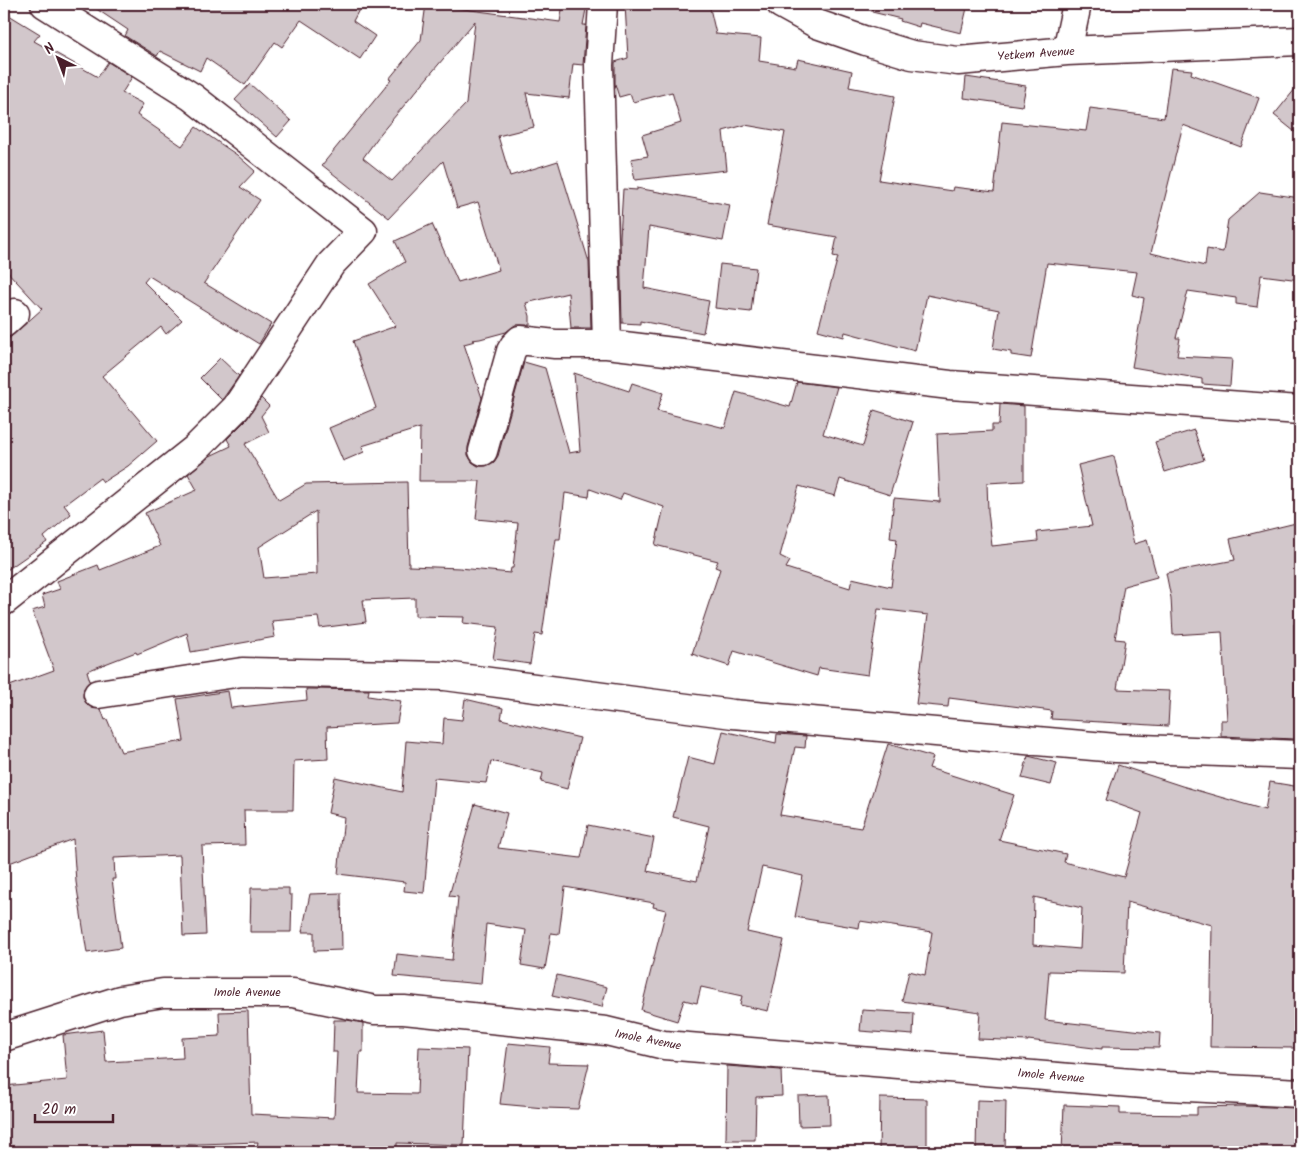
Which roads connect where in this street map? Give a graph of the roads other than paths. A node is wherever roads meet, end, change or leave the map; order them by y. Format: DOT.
graph roads {
  1 [pos="45,4"];
  2 [pos="603,4"];
  3 [pos="781,4"];
  4 [pos="1077,4"];
  5 [pos="1300,41"];
  6 [pos="1067,51"];
  7 [pos="607,344"];
  8 [pos="1300,410"];
  9 [pos="483,451"];
  10 [pos="4,601"];
  11 [pos="98,694"];
  12 [pos="1300,755"];
  13 [pos="4,1036"];
  14 [pos="1300,1092"];
  1 -- 10 [label="street"];
  2 -- 7 [label="street"];
  3 -- 6 [label="street, Yetkem Avenue"];
  4 -- 6 [label="street"];
  5 -- 6 [label="street, Yetkem Avenue"];
  7 -- 8 [label="street"];
  7 -- 9 [label="street"];
  11 -- 12 [label="street"];
  13 -- 14 [label="street, Imole Avenue"];
}
